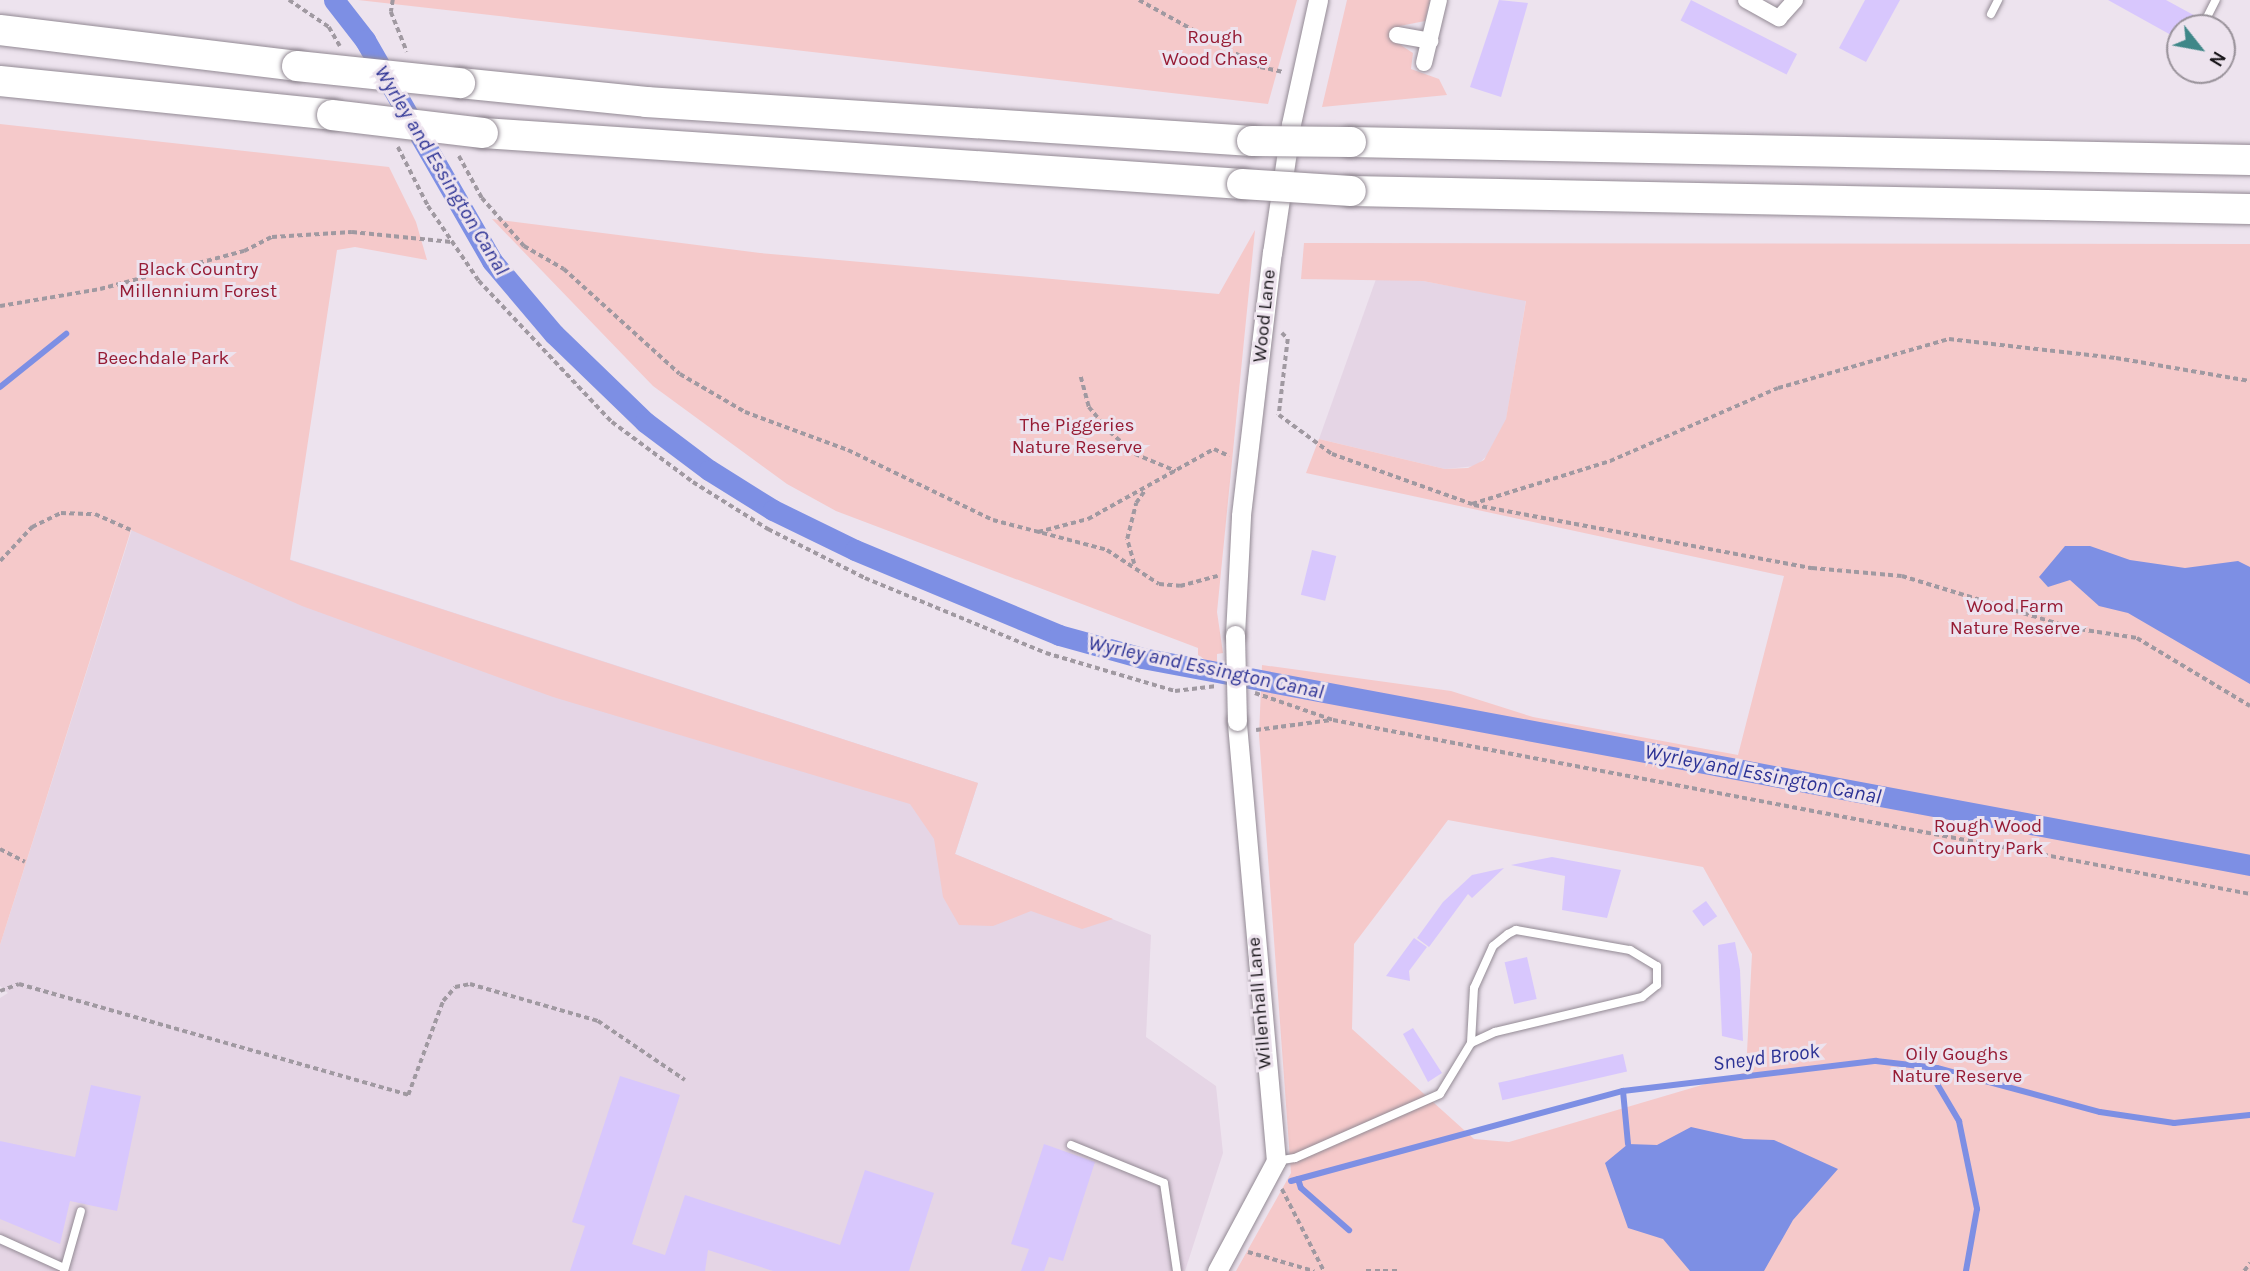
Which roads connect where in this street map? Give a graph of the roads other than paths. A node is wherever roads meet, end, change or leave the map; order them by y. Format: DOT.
graph roads {
  1 [pos="1318,0"];
  2 [pos="1439,0"];
  3 [pos="1746,0"];
  4 [pos="1795,0"];
  5 [pos="1998,0"];
  6 [pos="1992,14"];
  7 [pos="0,30"];
  8 [pos="1397,35"];
  9 [pos="1430,41"];
  10 [pos="1424,63"];
  11 [pos="0,81"];
  12 [pos="2250,160"];
  13 [pos="2250,209"];
  14 [pos="1235,635"];
  15 [pos="1471,1043"];
  16 [pos="1071,1145"];
  17 [pos="1274,1165"];
  18 [pos="80,1210"];
  19 [pos="0,1239"];
  20 [pos="64,1270"];
  21 [pos="1177,1271"];
  22 [pos="1217,1271"];
  1 -- 14 [label="street, Wood Lane"];
  2 -- 9 [label="street"];
  3 -- 4 [label="street"];
  5 -- 6 [label="lane"];
  7 -- 12 [label="highway, bridge"];
  8 -- 9 [label="street"];
  9 -- 10 [label="street"];
  11 -- 13 [label="highway, bridge"];
  14 -- 17 [label="street, Willenhall Lane, bridge"];
  15 -- 15 [label="lane"];
  15 -- 17 [label="lane"];
  16 -- 21 [label="lane"];
  17 -- 22 [label="street"];
  18 -- 20 [label="lane"];
  19 -- 20 [label="lane"];
}
